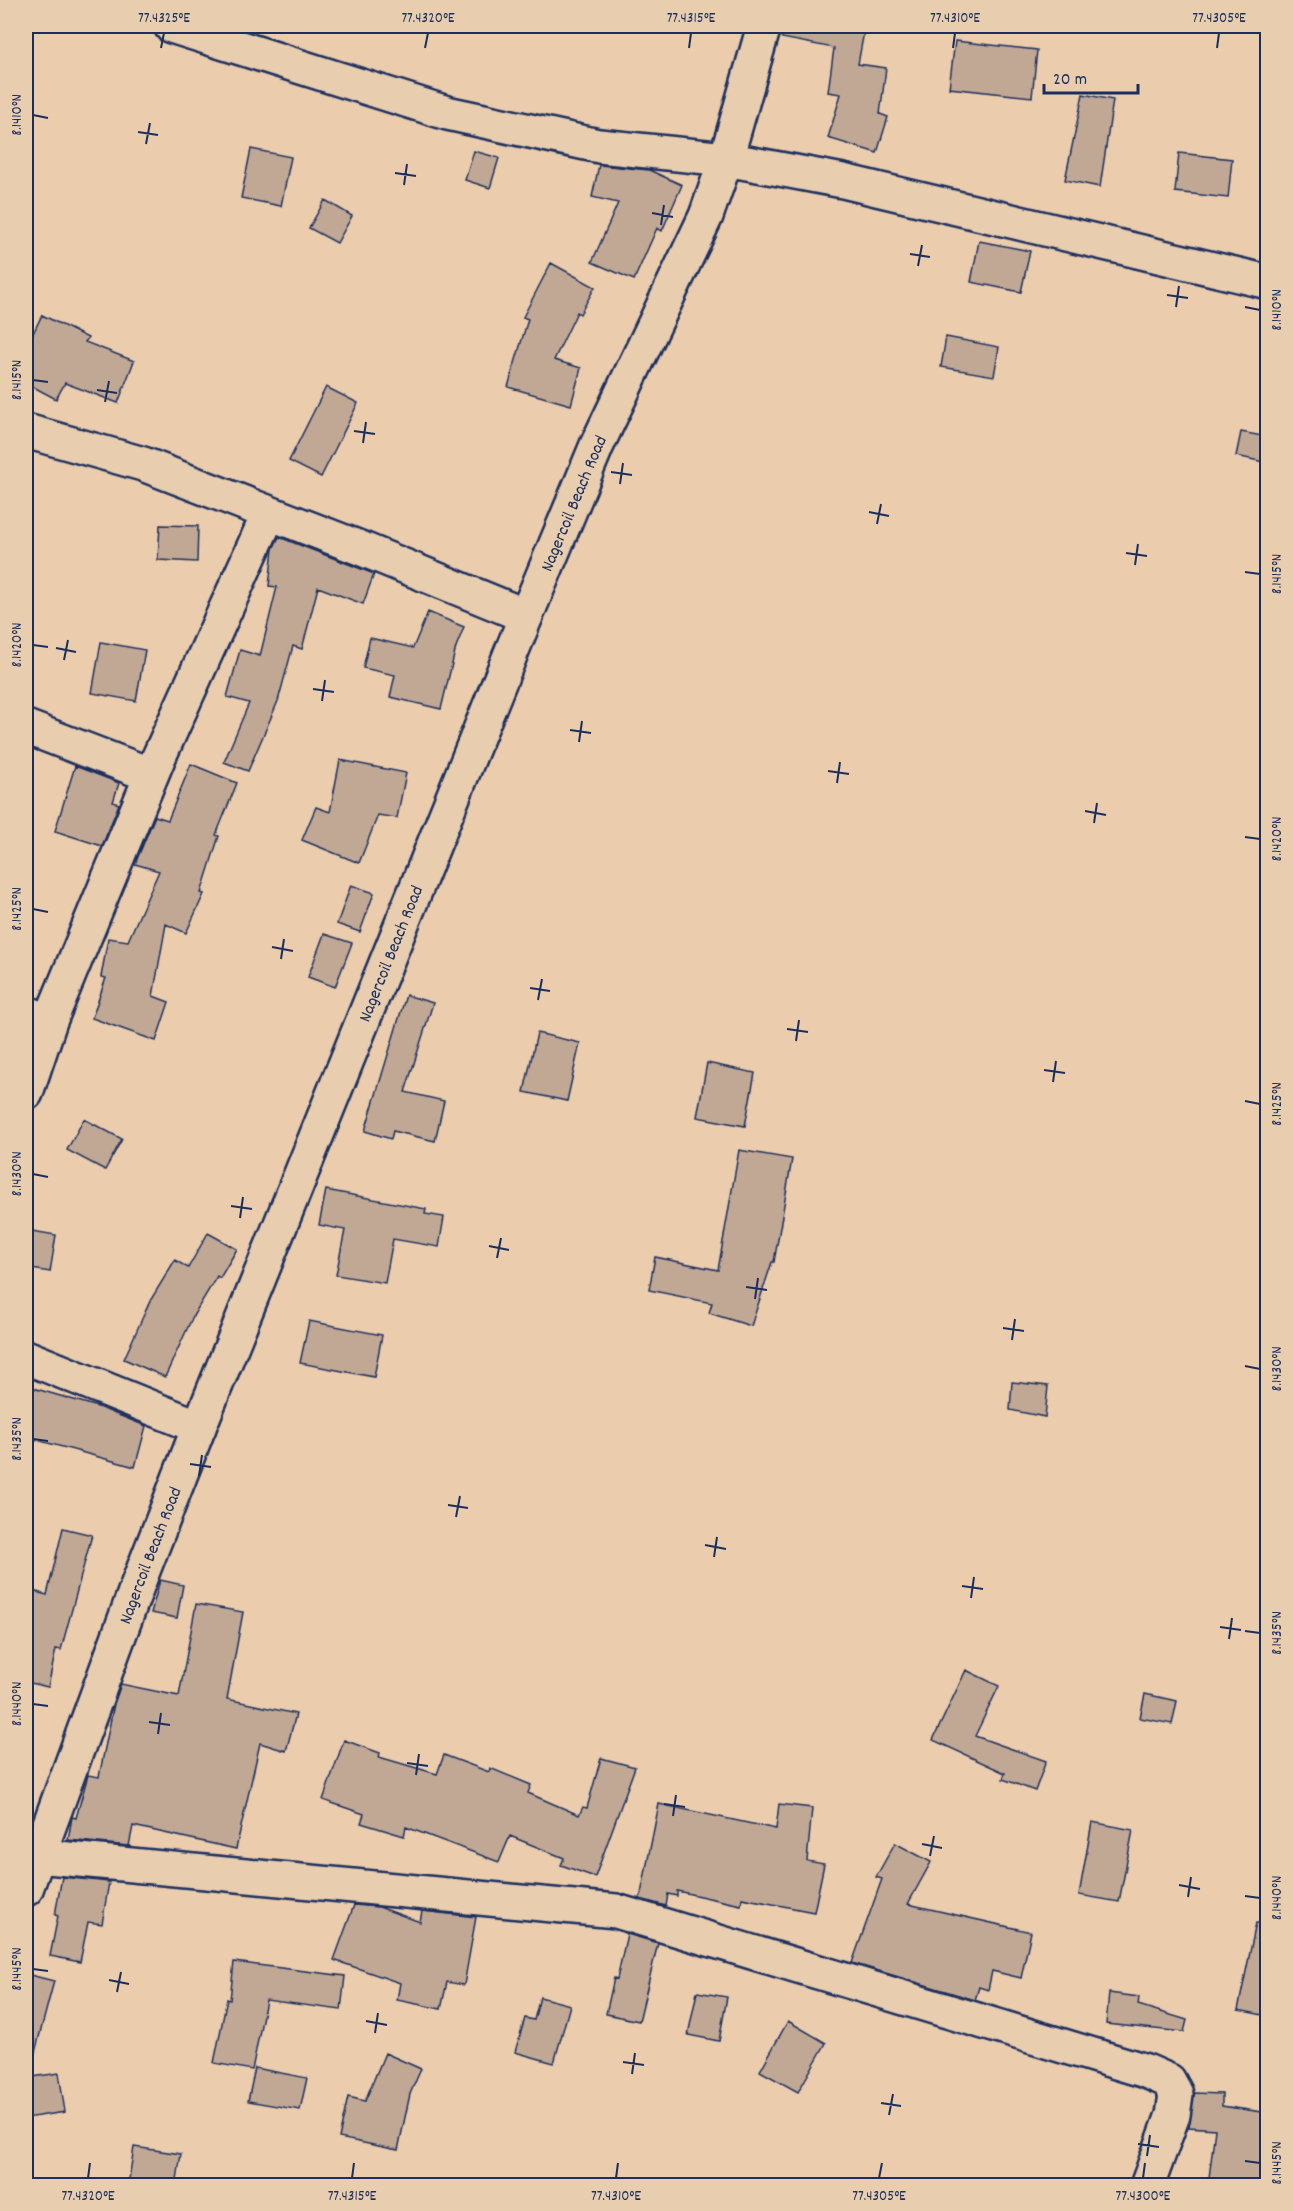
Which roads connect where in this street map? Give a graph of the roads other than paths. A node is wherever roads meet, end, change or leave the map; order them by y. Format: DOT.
graph roads {
  1 [pos="171,26"];
  2 [pos="764,26"];
  3 [pos="726,159"];
  4 [pos="1268,282"];
  5 [pos="26,431"];
  6 [pos="269,513"];
  7 [pos="526,616"];
  8 [pos="26,727"];
  9 [pos="151,775"];
  10 [pos="38,1017"];
  11 [pos="26,1093"];
  12 [pos="26,1357"];
  13 [pos="199,1427"];
  14 [pos="37,1856"];
  15 [pos="26,1889"];
  16 [pos="1148,2186"];
  1 -- 3 [label="street"];
  2 -- 3 [label="street, Nagercoil Beach Road"];
  3 -- 4 [label="street"];
  3 -- 7 [label="street, Nagercoil Beach Road"];
  5 -- 6 [label="street"];
  6 -- 7 [label="street"];
  6 -- 9 [label="street"];
  7 -- 13 [label="street, Nagercoil Beach Road"];
  8 -- 9 [label="street"];
  9 -- 10 [label="street"];
  10 -- 11 [label="street"];
  12 -- 13 [label="street"];
  13 -- 14 [label="street, Nagercoil Beach Road"];
  14 -- 15 [label="street, Nagercoil Beach Road"];
  14 -- 16 [label="street"];
}
